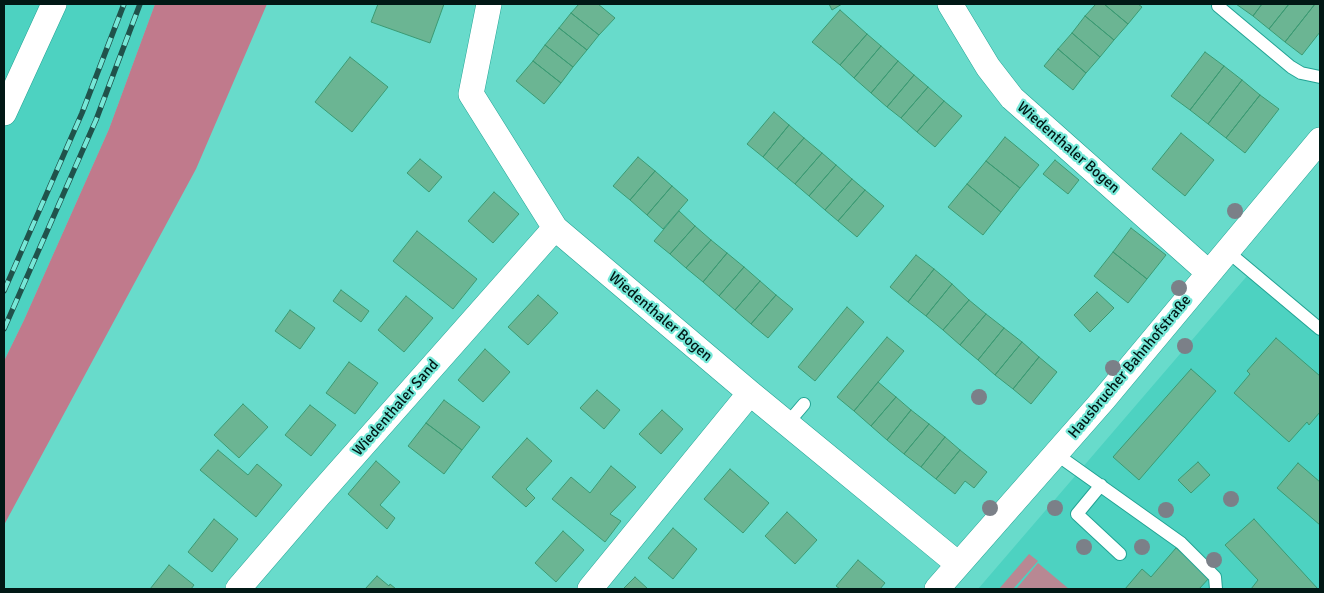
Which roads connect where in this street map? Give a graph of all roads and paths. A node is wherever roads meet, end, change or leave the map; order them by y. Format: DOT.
graph roads {
  1 [pos="54,4"];
  2 [pos="489,4"];
  3 [pos="950,4"];
  4 [pos="1218,6"];
  5 [pos="1320,77"];
  6 [pos="4,113"];
  7 [pos="1320,140"];
  8 [pos="555,228"];
  9 [pos="1227,252"];
  10 [pos="1209,273"];
  11 [pos="1320,329"];
  12 [pos="750,393"];
  13 [pos="804,404"];
  14 [pos="788,424"];
  15 [pos="1056,454"];
  16 [pos="1101,485"];
  17 [pos="1120,554"];
  18 [pos="958,564"];
  19 [pos="238,589"];
  20 [pos="590,589"];
  21 [pos="937,589"];
  22 [pos="1216,589"];
  1 -- 6 [label="street"];
  2 -- 8 [label="street, Wiedenthaler Bogen"];
  3 -- 10 [label="street, Wiedenthaler Bogen"];
  4 -- 5 [label="lane"];
  7 -- 9 [label="street, Hausbrucher Bahnhofstraße"];
  8 -- 12 [label="street, Wiedenthaler Bogen"];
  8 -- 19 [label="street, Wiedenthaler Sand"];
  9 -- 10 [label="street, Hausbrucher Bahnhofstraße"];
  9 -- 11 [label="lane"];
  10 -- 15 [label="street, Hausbrucher Bahnhofstraße"];
  12 -- 14 [label="street, Wiedenthaler Bogen"];
  12 -- 20 [label="street"];
  13 -- 14 [label="lane"];
  14 -- 18 [label="street, Wiedenthaler Bogen"];
  15 -- 16 [label="lane"];
  15 -- 18 [label="street, Hausbrucher Bahnhofstraße"];
  16 -- 17 [label="lane"];
  16 -- 22 [label="lane"];
  18 -- 21 [label="street, Hausbrucher Bahnhofstraße"];
}
